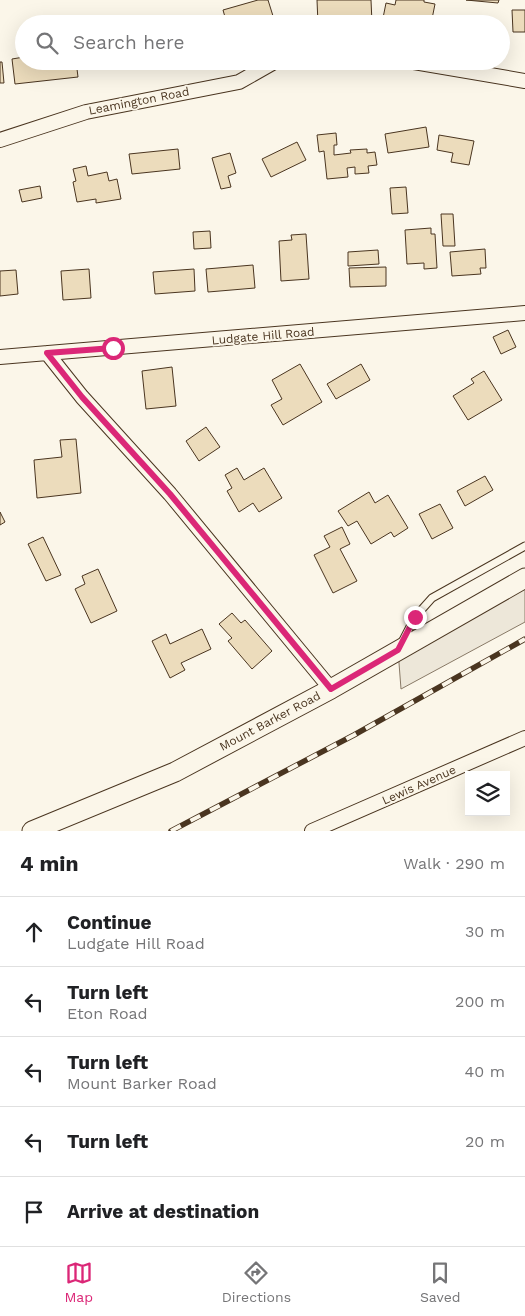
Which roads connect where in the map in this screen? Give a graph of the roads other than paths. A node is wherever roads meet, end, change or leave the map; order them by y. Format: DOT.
graph roads {
  1 [pos="260,70"];
  2 [pos="461,70"];
  3 [pos="525,81"];
  4 [pos="0,140"];
  5 [pos="525,313"];
  6 [pos="47,353"];
  7 [pos="0,357"];
  8 [pos="525,546"];
  9 [pos="525,578"];
  10 [pos="398,650"];
  11 [pos="331,689"];
  12 [pos="525,738"];
  13 [pos="32,831"];
  14 [pos="312,831"];
  1 -- 4 [label="street, Leamington Road"];
  2 -- 3 [label="street"];
  5 -- 6 [label="street, Ludgate Hill Road"];
  6 -- 7 [label="street, Ludgate Hill Road"];
  6 -- 11 [label="street"];
  8 -- 10 [label="lane"];
  9 -- 10 [label="main road, Mount Barker Road"];
  10 -- 11 [label="main road, Mount Barker Road"];
  11 -- 13 [label="main road, Mount Barker Road"];
  12 -- 14 [label="street, Lewis Avenue"];
}
